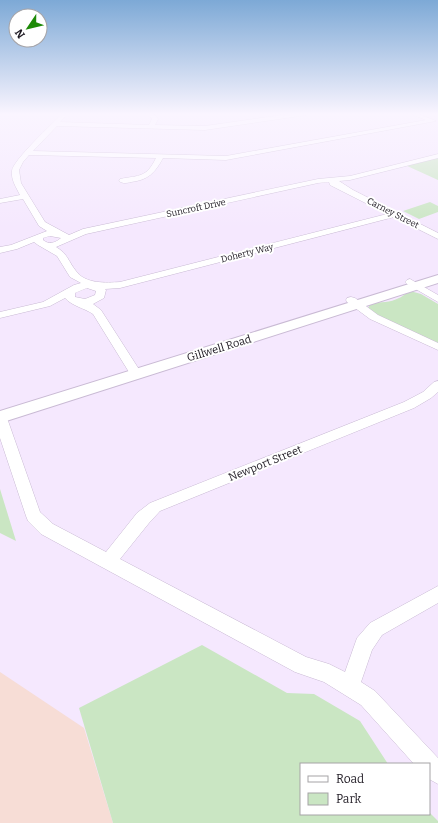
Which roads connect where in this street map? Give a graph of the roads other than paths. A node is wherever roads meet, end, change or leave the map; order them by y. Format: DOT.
graph roads {
  1 [pos="270,151"];
  2 [pos="28,153"];
  3 [pos="438,156"];
  4 [pos="160,157"];
  5 [pos="123,181"];
  6 [pos="334,182"];
  7 [pos="26,196"];
  8 [pos="0,201"];
  9 [pos="397,215"];
  10 [pos="42,224"];
  11 [pos="438,236"];
  12 [pos="61,237"];
  13 [pos="43,241"];
  14 [pos="0,250"];
  15 [pos="61,254"];
  16 [pos="438,272"];
  17 [pos="73,274"];
  18 [pos="438,279"];
  19 [pos="414,284"];
  20 [pos="120,285"];
  21 [pos="93,286"];
  22 [pos="71,291"];
  23 [pos="99,297"];
  24 [pos="438,299"];
  25 [pos="77,302"];
  26 [pos="354,303"];
  27 [pos="46,304"];
  28 [pos="97,312"];
  29 [pos="0,315"];
  30 [pos="438,347"];
  31 [pos="134,371"];
  32 [pos="438,385"];
  33 [pos="0,408"];
  34 [pos="0,417"];
  35 [pos="108,562"];
  36 [pos="438,594"];
  37 [pos="350,686"];
  38 [pos="428,763"];
  39 [pos="430,765"];
  40 [pos="438,773"];
  1 -- 4 [label="street"];
  2 -- 4 [label="street"];
  2 -- 7 [label="street"];
  3 -- 6 [label="street, Suncroft Drive"];
  4 -- 5 [label="street"];
  6 -- 9 [label="street, Carney Street"];
  6 -- 12 [label="street, Suncroft Drive"];
  7 -- 8 [label="street"];
  7 -- 10 [label="street"];
  9 -- 11 [label="street, Carney Street"];
  9 -- 20 [label="street, Doherty Way"];
  10 -- 12 [label="street"];
  10 -- 13 [label="street"];
  12 -- 13 [label="street, Suncroft Drive"];
  12 -- 15 [label="street"];
  13 -- 14 [label="street"];
  13 -- 15 [label="street"];
  15 -- 17 [label="street"];
  16 -- 19 [label="street, Gillwell Road"];
  17 -- 21 [label="street"];
  17 -- 22 [label="street"];
  18 -- 19 [label="street, Gillwell Road"];
  19 -- 24 [label="street"];
  19 -- 26 [label="street, Gillwell Road"];
  20 -- 21 [label="street, Doherty Way"];
  20 -- 23 [label="street, Doherty Way"];
  21 -- 22 [label="street, Doherty Way"];
  21 -- 23 [label="street"];
  22 -- 25 [label="street"];
  22 -- 27 [label="street"];
  23 -- 25 [label="street, Doherty Way"];
  23 -- 28 [label="street"];
  25 -- 27 [label="street"];
  25 -- 28 [label="street"];
  26 -- 30 [label="street"];
  26 -- 31 [label="street, Gillwell Road"];
  27 -- 29 [label="street"];
  28 -- 31 [label="street"];
  31 -- 33 [label="street, Gillwell Road"];
  31 -- 34 [label="street, Gillwell Road"];
  32 -- 35 [label="street, Newport Street"];
  34 -- 35 [label="street"];
  35 -- 37 [label="street"];
  36 -- 37 [label="street"];
  37 -- 38 [label="street"];
  39 -- 40 [label="street"];
}
